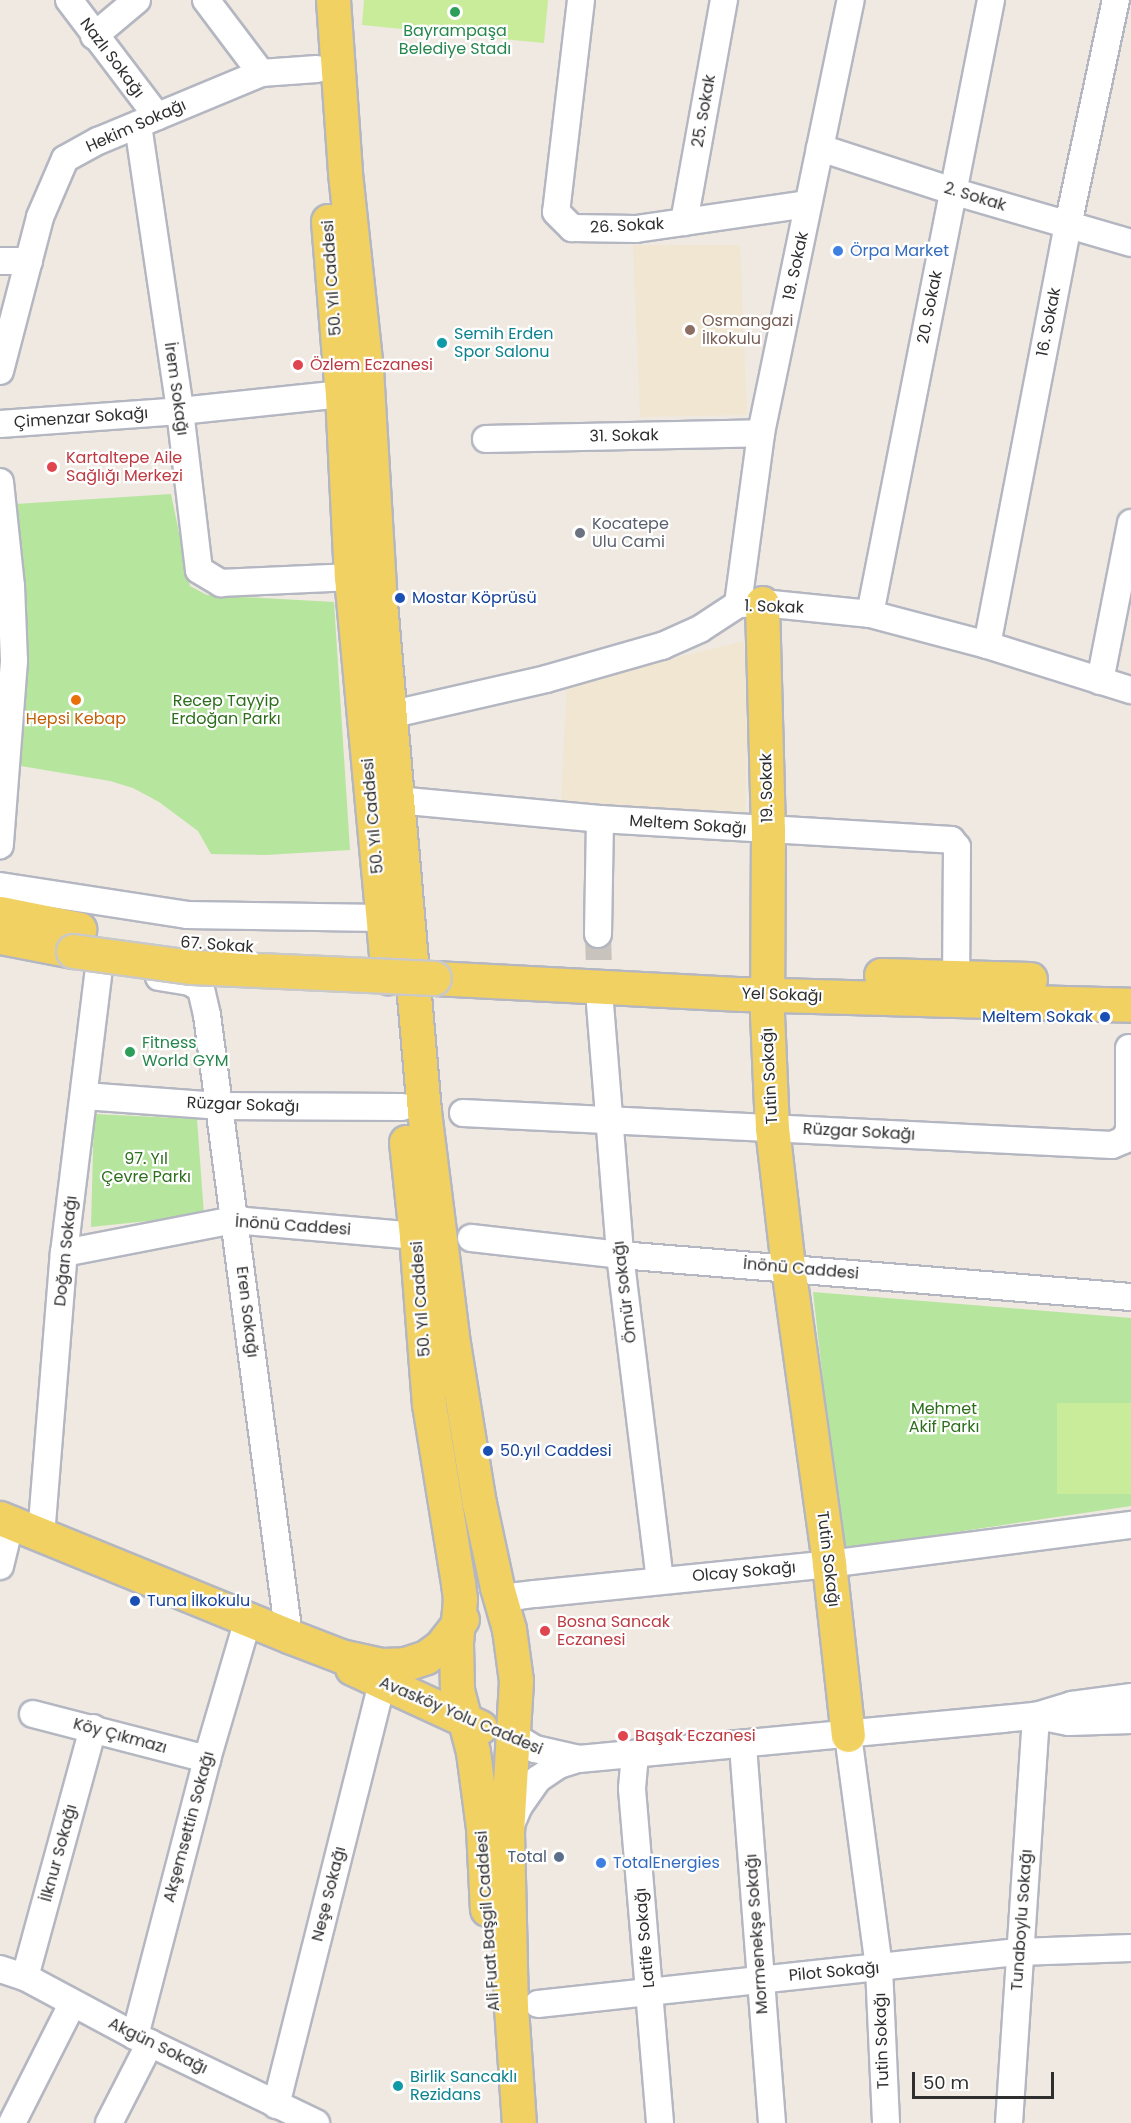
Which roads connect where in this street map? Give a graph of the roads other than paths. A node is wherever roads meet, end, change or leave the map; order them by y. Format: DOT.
graph roads {
  1 [pos="69,0"];
  2 [pos="137,0"];
  3 [pos="206,0"];
  4 [pos="311,0"];
  5 [pos="333,0"];
  6 [pos="581,0"];
  7 [pos="724,0"];
  8 [pos="851,0"];
  9 [pos="991,0"];
  10 [pos="1116,0"];
  11 [pos="94,36"];
  12 [pos="317,69"];
  13 [pos="261,73"];
  14 [pos="147,121"];
  15 [pos="820,148"];
  16 [pos="952,191"];
  17 [pos="808,204"];
  18 [pos="684,222"];
  19 [pos="1068,225"];
  20 [pos="1131,243"];
  21 [pos="0,261"];
  22 [pos="29,261"];
  23 [pos="0,371"];
  24 [pos="342,394"];
  25 [pos="180,411"];
  26 [pos="0,424"];
  27 [pos="761,433"];
  28 [pos="486,439"];
  29 [pos="1,495"];
  30 [pos="1131,523"];
  31 [pos="351,577"];
  32 [pos="750,603"];
  33 [pos="870,614"];
  34 [pos="987,645"];
  35 [pos="1100,681"];
  36 [pos="1131,690"];
  37 [pos="389,715"];
  38 [pos="396,800"];
  39 [pos="600,819"];
  40 [pos="768,830"];
  41 [pos="0,844"];
  42 [pos="0,886"];
  43 [pos="0,913"];
  44 [pos="382,918"];
  45 [pos="598,934"];
  46 [pos="0,937"];
  47 [pos="0,946"];
  48 [pos="84,948"];
  49 [pos="435,968"];
  50 [pos="956,976"];
  51 [pos="767,984"];
  52 [pos="201,990"];
  53 [pos="1125,994"];
  54 [pos="600,1004"];
  55 [pos="1128,1048"];
  56 [pos="84,1096"];
  57 [pos="219,1106"];
  58 [pos="402,1107"];
  59 [pos="463,1113"];
  60 [pos="608,1120"];
  61 [pos="772,1128"];
  62 [pos="234,1220"];
  63 [pos="416,1236"];
  64 [pos="471,1238"];
  65 [pos="64,1253"];
  66 [pos="620,1256"];
  67 [pos="788,1267"];
  68 [pos="1131,1297"];
  69 [pos="3,1522"];
  70 [pos="1131,1526"];
  71 [pos="41,1536"];
  72 [pos="830,1564"];
  73 [pos="0,1566"];
  74 [pos="660,1579"];
  75 [pos="501,1604"];
  76 [pos="248,1620"];
  77 [pos="457,1629"];
  78 [pos="289,1636"];
  79 [pos="382,1683"];
  80 [pos="1131,1697"];
  81 [pos="33,1714"];
  82 [pos="1036,1716"];
  83 [pos="1131,1720"];
  84 [pos="465,1721"];
  85 [pos="93,1728"];
  86 [pos="848,1735"];
  87 [pos="515,1737"];
  88 [pos="743,1746"];
  89 [pos="635,1754"];
  90 [pos="207,1759"];
  91 [pos="579,1759"];
  92 [pos="507,1833"];
  93 [pos="1131,1948"];
  94 [pos="1020,1952"];
  95 [pos="879,1968"];
  96 [pos="0,1969"];
  97 [pos="25,1977"];
  98 [pos="761,1979"];
  99 [pos="650,1991"];
  100 [pos="72,2004"];
  101 [pos="538,2004"];
  102 [pos="143,2040"];
  103 [pos="276,2105"];
  104 [pos="12,2123"];
  105 [pos="109,2123"];
  106 [pos="316,2123"];
  107 [pos="501,2123"];
  108 [pos="519,2123"];
  109 [pos="660,2123"];
  110 [pos="772,2123"];
  111 [pos="886,2123"];
  112 [pos="1009,2123"];
  1 -- 11 [label="street, Nazlı Sokağı"];
  2 -- 11 [label="street"];
  3 -- 13 [label="street"];
  4 -- 12 [label="main road, 50. Yıl Caddesi"];
  5 -- 37 [label="main road, 50. Yıl Caddesi"];
  6 -- 18 [label="street, 26. Sokak"];
  7 -- 18 [label="street, 25. Sokak"];
  8 -- 15 [label="street, 19. Sokak"];
  9 -- 16 [label="street, 20. Sokak"];
  10 -- 19 [label="street, 16. Sokak"];
  11 -- 14 [label="street, Nazlı Sokağı"];
  12 -- 13 [label="street, Hekim Sokağı"];
  12 -- 24 [label="main road, 50. Yıl Caddesi"];
  13 -- 14 [label="street, Hekim Sokağı"];
  14 -- 22 [label="street, Hekim Sokağı"];
  14 -- 25 [label="street, İrem Sokağı"];
  15 -- 16 [label="street, 2. Sokak"];
  15 -- 17 [label="street, 19. Sokak"];
  16 -- 19 [label="street, 2. Sokak"];
  16 -- 33 [label="street, 20. Sokak"];
  17 -- 18 [label="street, 26. Sokak"];
  17 -- 27 [label="street, 19. Sokak"];
  19 -- 20 [label="street, 2. Sokak"];
  19 -- 34 [label="street, 16. Sokak"];
  21 -- 22 [label="street"];
  22 -- 23 [label="street, Hekim Sokağı"];
  24 -- 25 [label="street, Çimenzar Sokağı"];
  24 -- 31 [label="main road, 50. Yıl Caddesi"];
  25 -- 26 [label="street, Çimenzar Sokağı"];
  25 -- 31 [label="street, İrem Sokağı"];
  27 -- 28 [label="street, 31. Sokak"];
  27 -- 32 [label="street, 19. Sokak"];
  29 -- 41 [label="street"];
  30 -- 35 [label="street"];
  31 -- 44 [label="main road, 50. Yıl Caddesi"];
  32 -- 33 [label="street, 1. Sokak"];
  32 -- 37 [label="street, 1. Sokak"];
  32 -- 40 [label="main road, 19. Sokak"];
  33 -- 34 [label="street, 1. Sokak"];
  34 -- 35 [label="street, 1. Sokak"];
  35 -- 36 [label="street, 1. Sokak"];
  37 -- 38 [label="main road, 50. Yıl Caddesi"];
  38 -- 39 [label="street, Meltem Sokağı"];
  38 -- 75 [label="main road, 50. Yıl Caddesi"];
  39 -- 40 [label="street, Meltem Sokağı"];
  39 -- 45 [label="street"];
  40 -- 50 [label="street, Meltem Sokağı"];
  40 -- 51 [label="main road, 19. Sokak"];
  42 -- 44 [label="street, 67. Sokak"];
  43 -- 48 [label="main road, 67. Sokak"];
  44 -- 58 [label="main road, 50. Yıl Caddesi"];
  46 -- 48 [label="main road, 67. Sokak"];
  47 -- 48 [label="street, 67. Sokak"];
  48 -- 49 [label="main road, 67. Sokak, bridge"];
  48 -- 52 [label="street, 67. Sokak"];
  48 -- 56 [label="street, Doğan Sokağı"];
  49 -- 51 [label="main road, Yel Sokağı"];
  50 -- 51 [label="main road, Yel Sokağı"];
  50 -- 53 [label="main road, Yel Sokağı"];
  51 -- 53 [label="main road, Yel Sokağı"];
  51 -- 61 [label="main road, Tutin Sokağı"];
  52 -- 57 [label="street, Eren Sokağı"];
  54 -- 60 [label="street, Ömür Sokağı"];
  55 -- 61 [label="street, Rüzgar Sokağı"];
  56 -- 57 [label="street, Rüzgar Sokağı"];
  56 -- 65 [label="street, Doğan Sokağı"];
  57 -- 58 [label="street, Rüzgar Sokağı"];
  57 -- 62 [label="street, Eren Sokağı"];
  58 -- 63 [label="main road, 50. Yıl Caddesi"];
  59 -- 60 [label="street, Rüzgar Sokağı"];
  60 -- 61 [label="street, Rüzgar Sokağı"];
  60 -- 66 [label="street, Ömür Sokağı"];
  61 -- 67 [label="main road, Tutin Sokağı"];
  62 -- 63 [label="street, İnönü Caddesi"];
  62 -- 65 [label="street, İnönü Caddesi"];
  62 -- 78 [label="street, Eren Sokağı"];
  63 -- 77 [label="main road, 50. Yıl Caddesi"];
  64 -- 66 [label="street, İnönü Caddesi"];
  65 -- 71 [label="street, Doğan Sokağı"];
  66 -- 67 [label="street, İnönü Caddesi"];
  66 -- 74 [label="street, Ömür Sokağı"];
  67 -- 68 [label="street, İnönü Caddesi"];
  67 -- 72 [label="main road, Tutin Sokağı"];
  69 -- 71 [label="main road, Avasköy Yolu Caddesi"];
  69 -- 73 [label="street"];
  70 -- 72 [label="street, Olcay Sokağı"];
  71 -- 76 [label="main road, Avasköy Yolu Caddesi"];
  72 -- 74 [label="street, Olcay Sokağı"];
  72 -- 86 [label="main road, Tutin Sokağı"];
  74 -- 75 [label="street, Olcay Sokağı"];
  75 -- 77 [label="main road, Avasköy Yolu Caddesi"];
  75 -- 87 [label="main road, 50. Yıl Caddesi"];
  76 -- 78 [label="main road, Avasköy Yolu Caddesi"];
  76 -- 90 [label="street, Akşemsettin Sokağı"];
  77 -- 78 [label="main road, Avasköy Yolu Caddesi"];
  77 -- 84 [label="main road, 50. Yıl Caddesi"];
  78 -- 79 [label="main road, Avasköy Yolu Caddesi"];
  79 -- 84 [label="main road, Avasköy Yolu Caddesi"];
  79 -- 103 [label="street, Neşe Sokağı"];
  80 -- 82 [label="street, Avasköy Yolu Caddesi"];
  81 -- 85 [label="street, Köy Çıkmazı"];
  82 -- 83 [label="street, Avasköy Yolu Caddesi"];
  82 -- 86 [label="street, Avasköy Yolu Caddesi"];
  82 -- 94 [label="street, Tunaboylu Sokağı"];
  84 -- 87 [label="main road, Avasköy Yolu Caddesi"];
  84 -- 107 [label="main road, Ali Fuat Başgil Caddesi"];
  85 -- 90 [label="street, Köy Çıkmazı"];
  85 -- 97 [label="street, İlknur Sokağı"];
  86 -- 88 [label="street, Avasköy Yolu Caddesi"];
  86 -- 95 [label="street, Tutin Sokağı"];
  87 -- 91 [label="street, Avasköy Yolu Caddesi"];
  87 -- 92 [label="main road, Ali Fuat Başgil Caddesi"];
  88 -- 89 [label="street, Avasköy Yolu Caddesi"];
  88 -- 98 [label="street, Mormenekşe Sokağı"];
  89 -- 91 [label="street, Avasköy Yolu Caddesi"];
  89 -- 99 [label="street, Latife Sokağı"];
  90 -- 102 [label="street, Akşemsettin Sokağı"];
  91 -- 92 [label="street"];
  92 -- 108 [label="main road, Ali Fuat Başgil Caddesi"];
  93 -- 94 [label="street, Pilot Sokağı"];
  94 -- 95 [label="street, Pilot Sokağı"];
  94 -- 112 [label="street, Tunaboylu Sokağı"];
  95 -- 98 [label="street, Pilot Sokağı"];
  95 -- 111 [label="street, Tutin Sokağı"];
  96 -- 97 [label="street, Akgün Sokağı"];
  97 -- 100 [label="street, Akgün Sokağı"];
  98 -- 99 [label="street, Pilot Sokağı"];
  98 -- 110 [label="street, Mormenekşe Sokağı"];
  99 -- 101 [label="street, Pilot Sokağı"];
  99 -- 109 [label="street, Latife Sokağı"];
  100 -- 102 [label="street, Akgün Sokağı"];
  100 -- 104 [label="street"];
  102 -- 103 [label="street, Akgün Sokağı"];
  102 -- 105 [label="street, Akşemsettin Sokağı"];
  103 -- 106 [label="street, Akgün Sokağı"];
}
